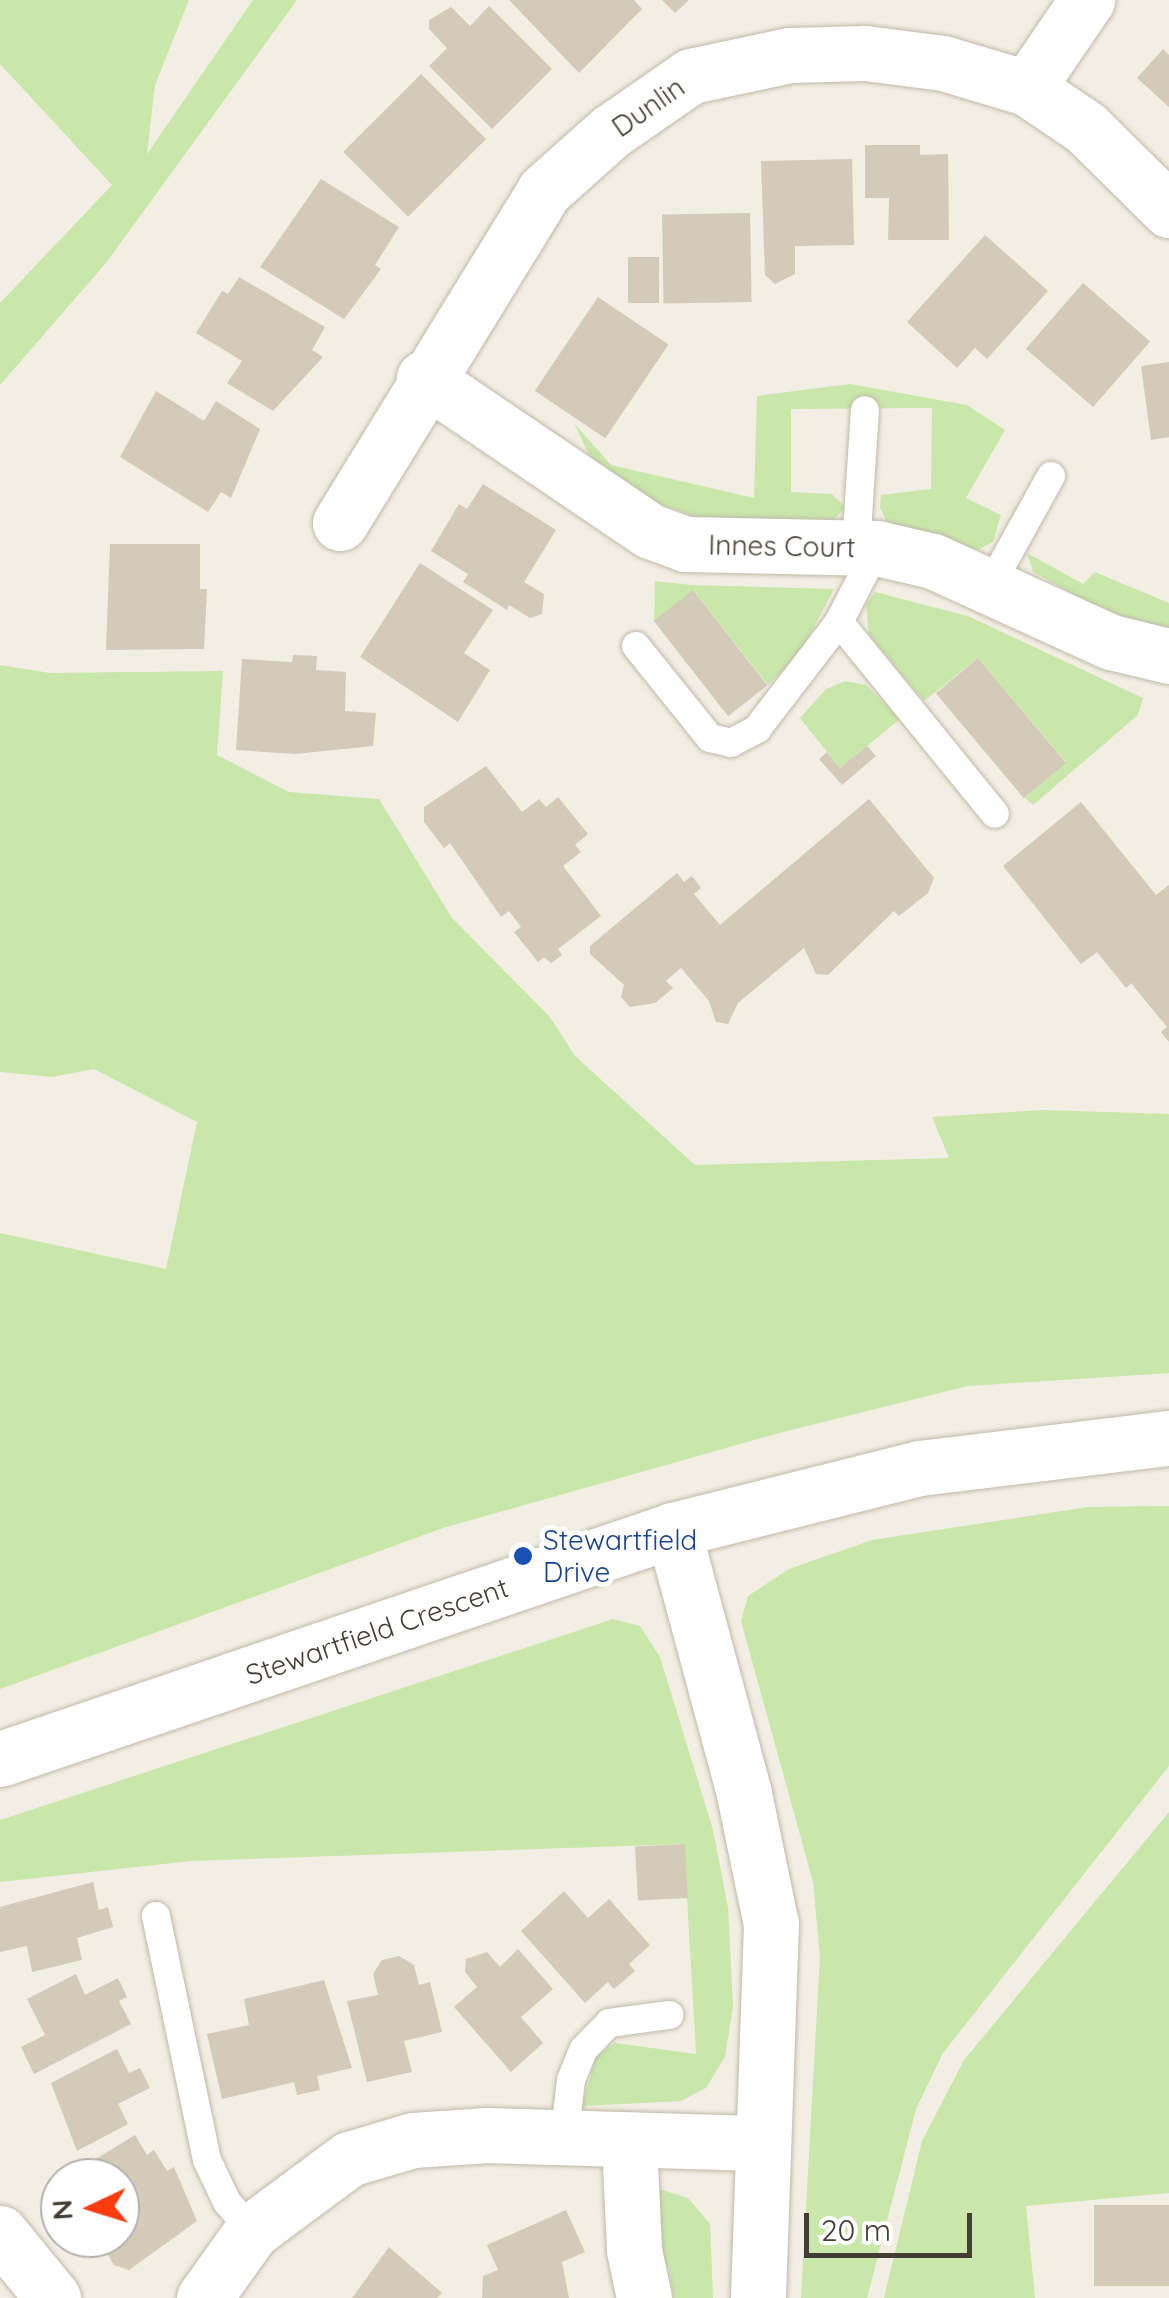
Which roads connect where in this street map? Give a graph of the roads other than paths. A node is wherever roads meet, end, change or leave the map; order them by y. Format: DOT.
graph roads {
  1 [pos="1087,0"];
  2 [pos="1027,88"];
  3 [pos="1169,210"];
  4 [pos="424,378"];
  5 [pos="865,410"];
  6 [pos="1051,476"];
  7 [pos="340,523"];
  8 [pos="867,548"];
  9 [pos="989,588"];
  10 [pos="839,622"];
  11 [pos="636,646"];
  12 [pos="1169,656"];
  13 [pos="995,814"];
  14 [pos="1169,1438"];
  15 [pos="673,1530"];
  16 [pos="0,1760"];
  17 [pos="156,1916"];
  18 [pos="669,2015"];
  19 [pos="564,2139"];
  20 [pos="629,2142"];
  21 [pos="761,2143"];
  22 [pos="252,2231"];
  23 [pos="0,2233"];
  24 [pos="53,2298"];
  25 [pos="204,2298"];
  26 [pos="644,2298"];
  27 [pos="758,2298"];
  1 -- 2 [label="street"];
  2 -- 3 [label="street, Dunlin"];
  2 -- 4 [label="street, Dunlin"];
  4 -- 7 [label="street, Dunlin"];
  4 -- 8 [label="street, Innes Court"];
  5 -- 8 [label="lane"];
  6 -- 9 [label="lane"];
  8 -- 9 [label="street, Innes Court"];
  8 -- 10 [label="lane"];
  9 -- 12 [label="street, Innes Court"];
  10 -- 11 [label="lane"];
  10 -- 13 [label="lane"];
  14 -- 15 [label="street, Stewartfield Crescent"];
  15 -- 16 [label="street, Stewartfield Crescent"];
  15 -- 21 [label="street"];
  17 -- 22 [label="lane"];
  18 -- 19 [label="lane"];
  19 -- 20 [label="street"];
  19 -- 22 [label="street"];
  20 -- 21 [label="street"];
  20 -- 26 [label="street"];
  21 -- 27 [label="street"];
  22 -- 25 [label="street"];
  23 -- 24 [label="street"];
}
